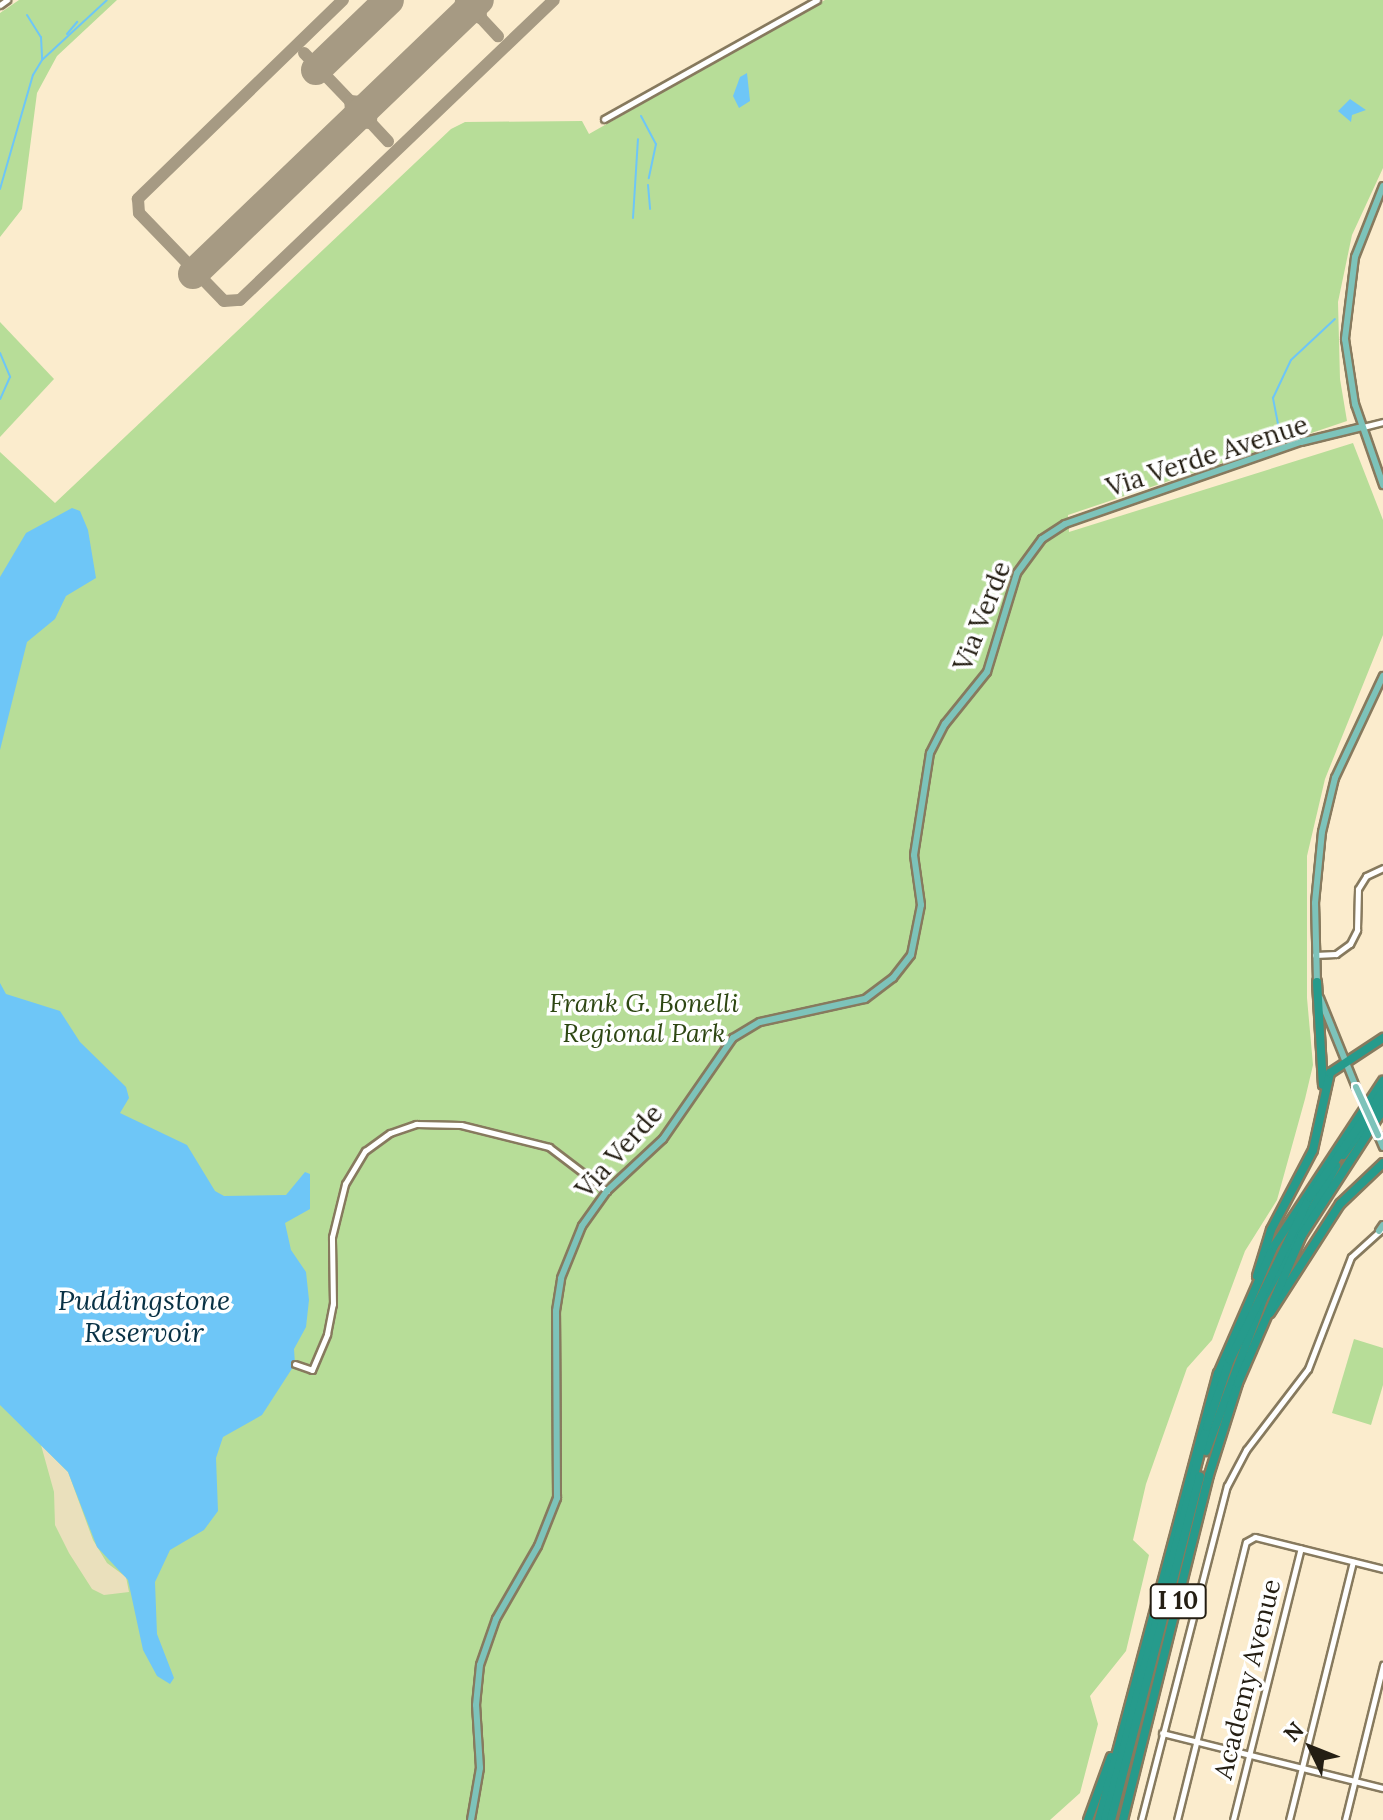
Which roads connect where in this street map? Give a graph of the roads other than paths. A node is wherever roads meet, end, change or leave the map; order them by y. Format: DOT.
graph roads {
  1 [pos="817,0"];
  2 [pos="604,119"];
  3 [pos="1383,186"];
  4 [pos="1383,422"];
  5 [pos="1362,427"];
  6 [pos="1383,485"];
  7 [pos="1065,524"];
  8 [pos="1383,676"];
  9 [pos="1383,868"];
  10 [pos="1315,955"];
  11 [pos="1317,982"];
  12 [pos="1383,1038"];
  13 [pos="1345,1063"];
  14 [pos="1383,1081"];
  15 [pos="1383,1091"];
  16 [pos="1383,1101"];
  17 [pos="1323,1110"];
  18 [pos="1383,1110"];
  19 [pos="1383,1147"];
  20 [pos="1383,1163"];
  21 [pos="607,1191"];
  22 [pos="1382,1228"];
  23 [pos="1256,1281"];
  24 [pos="1260,1326"];
  25 [pos="295,1364"];
  26 [pos="1301,1548"];
  27 [pos="1353,1562"];
  28 [pos="1383,1569"];
  29 [pos="1383,1665"];
  30 [pos="1162,1733"];
  31 [pos="1118,1742"];
  32 [pos="1196,1742"];
  33 [pos="1249,1755"];
  34 [pos="1302,1768"];
  35 [pos="1354,1781"];
  36 [pos="1383,1788"];
  37 [pos="471,1820"];
  38 [pos="1088,1820"];
  39 [pos="1102,1820"];
  40 [pos="1111,1820"];
  41 [pos="1123,1820"];
  42 [pos="1141,1820"];
  43 [pos="1177,1820"];
  44 [pos="1233,1820"];
  45 [pos="1289,1820"];
  46 [pos="1345,1820"];
  1 -- 2 [label="street"];
  3 -- 5 [label="main road"];
  4 -- 5 [label="street"];
  5 -- 6 [label="main road"];
  5 -- 7 [label="main road, Via Verde Avenue"];
  7 -- 21 [label="main road, Via Verde"];
  8 -- 10 [label="main road"];
  9 -- 10 [label="street"];
  10 -- 11 [label="main road"];
  11 -- 13 [label="main road"];
  11 -- 17 [label="highway"];
  12 -- 13 [label="highway"];
  13 -- 17 [label="highway"];
  13 -- 19 [label="main road, bridge"];
  14 -- 23 [label="highway, I 10"];
  15 -- 39 [label="highway"];
  16 -- 40 [label="highway"];
  17 -- 23 [label="highway"];
  18 -- 24 [label="highway, I 10"];
  20 -- 24 [label="highway"];
  21 -- 25 [label="street"];
  21 -- 37 [label="main road, Via Verde"];
  22 -- 30 [label="street"];
  23 -- 31 [label="highway, I 10"];
  24 -- 41 [label="highway, I 10"];
  26 -- 27 [label="street"];
  26 -- 32 [label="street"];
  26 -- 33 [label="street, Academy Avenue"];
  27 -- 28 [label="street"];
  27 -- 34 [label="street"];
  29 -- 35 [label="street"];
  30 -- 32 [label="street"];
  30 -- 42 [label="street"];
  31 -- 38 [label="highway"];
  31 -- 39 [label="highway, I 10"];
  32 -- 33 [label="street"];
  32 -- 43 [label="street"];
  33 -- 34 [label="street"];
  33 -- 44 [label="street, Academy Avenue"];
  34 -- 35 [label="street"];
  34 -- 45 [label="street"];
  35 -- 36 [label="street"];
  35 -- 46 [label="street"];
}
